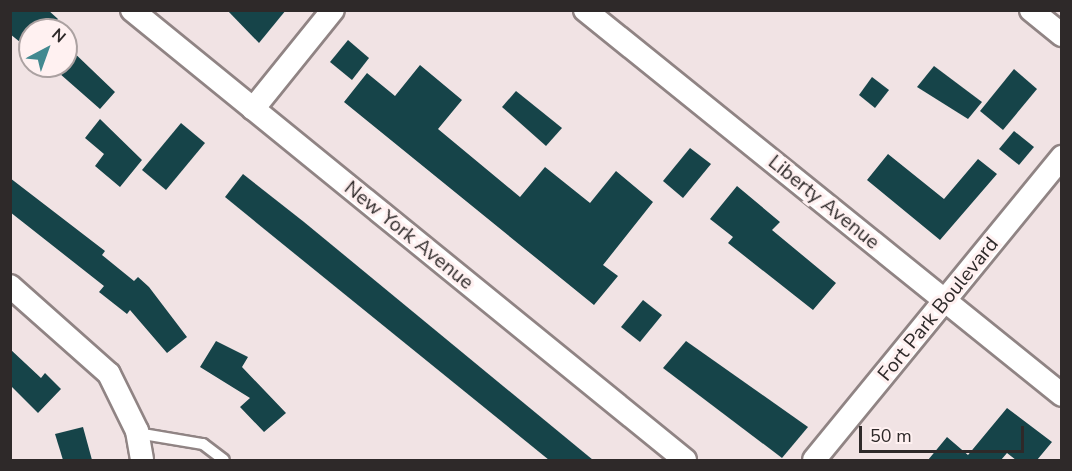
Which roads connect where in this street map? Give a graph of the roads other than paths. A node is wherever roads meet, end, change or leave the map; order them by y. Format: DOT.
graph roads {
  1 [pos="132,10"];
  2 [pos="333,10"];
  3 [pos="585,10"];
  4 [pos="1031,10"];
  5 [pos="1062,35"];
  6 [pos="253,109"];
  7 [pos="1062,157"];
  8 [pos="10,286"];
  9 [pos="946,299"];
  10 [pos="1062,394"];
  11 [pos="137,433"];
  12 [pos="142,460"];
  13 [pos="224,460"];
  14 [pos="685,460"];
  15 [pos="814,460"];
  1 -- 6 [label="street, New York Avenue"];
  2 -- 6 [label="street"];
  3 -- 9 [label="street, Liberty Avenue"];
  4 -- 5 [label="street"];
  6 -- 14 [label="street, New York Avenue"];
  7 -- 9 [label="street, Fort Park Boulevard"];
  8 -- 11 [label="street"];
  9 -- 10 [label="street, Liberty Avenue"];
  9 -- 15 [label="street, Fort Park Boulevard"];
  11 -- 12 [label="street"];
  11 -- 13 [label="lane"];
}
